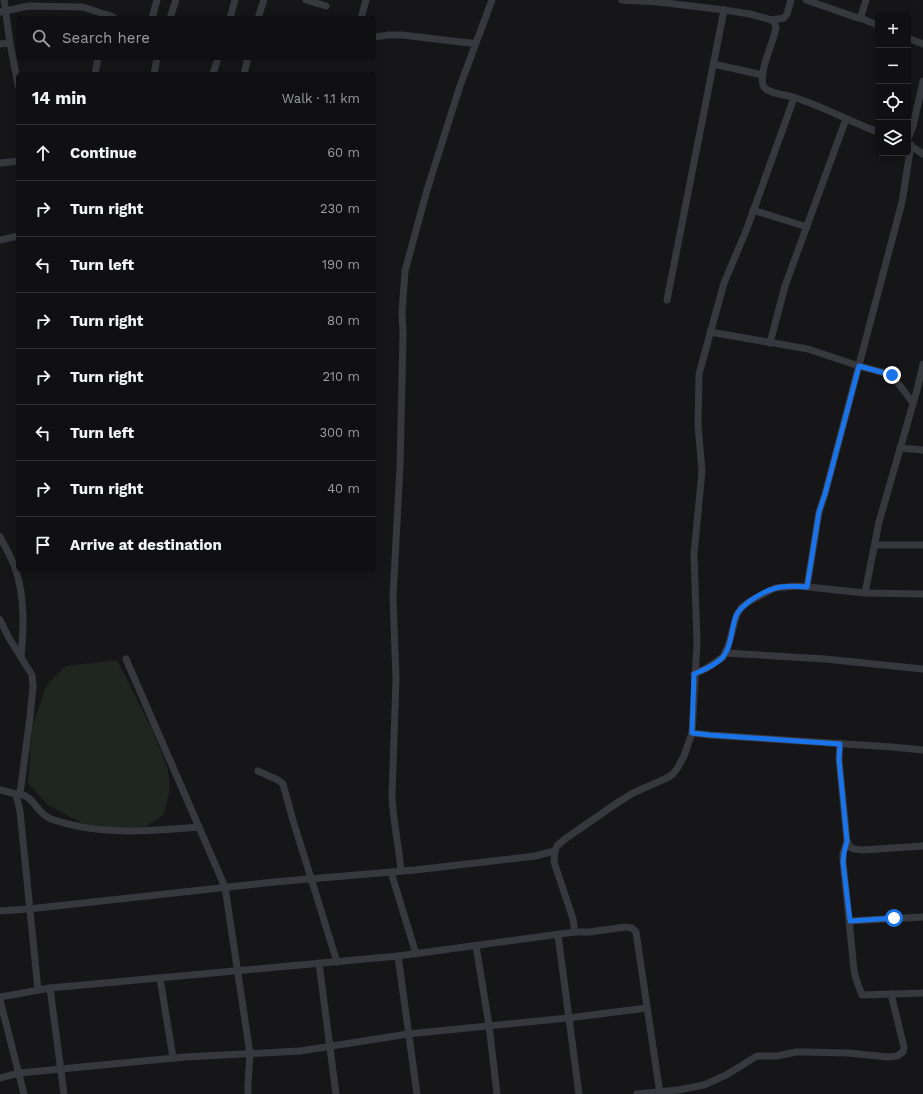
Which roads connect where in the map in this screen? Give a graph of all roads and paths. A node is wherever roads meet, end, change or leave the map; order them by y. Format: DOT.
graph roads {
  1 [pos="4,0"];
  2 [pos="157,0"];
  3 [pos="176,0"];
  4 [pos="235,0"];
  5 [pos="264,0"];
  6 [pos="306,0"];
  7 [pos="366,0"];
  8 [pos="492,0"];
  9 [pos="622,0"];
  10 [pos="705,0"];
  11 [pos="791,0"];
  12 [pos="806,0"];
  13 [pos="866,0"];
  14 [pos="83,4"];
  15 [pos="326,6"];
  16 [pos="704,8"];
  17 [pos="724,10"];
  18 [pos="3,11"];
  19 [pos="110,16"];
  20 [pos="153,16"];
  21 [pos="171,16"];
  22 [pos="231,16"];
  23 [pos="259,16"];
  24 [pos="362,16"];
  25 [pos="860,18"];
  26 [pos="772,20"];
  27 [pos="875,24"];
  28 [pos="376,37"];
  29 [pos="911,39"];
  30 [pos="10,43"];
  31 [pos="476,43"];
  32 [pos="0,44"];
  33 [pos="923,44"];
  34 [pos="98,60"];
  35 [pos="157,60"];
  36 [pos="217,60"];
  37 [pos="248,60"];
  38 [pos="714,64"];
  39 [pos="95,72"];
  40 [pos="154,72"];
  41 [pos="214,72"];
  42 [pos="244,72"];
  43 [pos="16,74"];
  44 [pos="763,75"];
  45 [pos="923,81"];
  46 [pos="794,98"];
  47 [pos="846,120"];
  48 [pos="875,131"];
  49 [pos="911,134"];
  50 [pos="911,145"];
  51 [pos="923,154"];
  52 [pos="907,156"];
  53 [pos="16,161"];
  54 [pos="0,163"];
  55 [pos="753,210"];
  56 [pos="807,227"];
  57 [pos="16,236"];
  58 [pos="0,240"];
  59 [pos="667,300"];
  60 [pos="710,332"];
  61 [pos="770,343"];
  62 [pos="923,364"];
  63 [pos="859,366"];
  64 [pos="913,404"];
  65 [pos="900,448"];
  66 [pos="923,450"];
  67 [pos="0,537"];
  68 [pos="876,545"];
  69 [pos="923,545"];
  70 [pos="807,587"];
  71 [pos="865,592"];
  72 [pos="923,594"];
  73 [pos="0,620"];
  74 [pos="726,652"];
  75 [pos="21,657"];
  76 [pos="126,659"];
  77 [pos="923,669"];
  78 [pos="694,674"];
  79 [pos="692,733"];
  80 [pos="840,744"];
  81 [pos="923,750"];
  82 [pos="258,771"];
  83 [pos="0,790"];
  84 [pos="18,794"];
  85 [pos="199,827"];
  86 [pos="847,841"];
  87 [pos="923,846"];
  88 [pos="554,851"];
  89 [pos="401,871"];
  90 [pos="391,872"];
  91 [pos="311,879"];
  92 [pos="225,887"];
  93 [pos="29,909"];
  94 [pos="0,911"];
  95 [pos="923,917"];
  96 [pos="850,921"];
  97 [pos="575,932"];
  98 [pos="558,935"];
  99 [pos="476,946"];
  100 [pos="416,954"];
  101 [pos="398,956"];
  102 [pos="336,962"];
  103 [pos="319,963"];
  104 [pos="238,971"];
  105 [pos="160,978"];
  106 [pos="50,988"];
  107 [pos="38,990"];
  108 [pos="923,993"];
  109 [pos="890,994"];
  110 [pos="0,997"];
  111 [pos="0,1000"];
  112 [pos="647,1008"];
  113 [pos="568,1018"];
  114 [pos="489,1025"];
  115 [pos="408,1034"];
  116 [pos="330,1047"];
  117 [pos="250,1054"];
  118 [pos="173,1058"];
  119 [pos="61,1069"];
  120 [pos="19,1073"];
  121 [pos="0,1078"];
  122 [pos="660,1093"];
  123 [pos="24,1094"];
  124 [pos="64,1094"];
  125 [pos="248,1094"];
  126 [pos="336,1094"];
  127 [pos="417,1094"];
  128 [pos="497,1094"];
  129 [pos="579,1094"];
  130 [pos="637,1094"];
  1 -- 18 [label="street"];
  2 -- 20 [label="street"];
  3 -- 21 [label="street"];
  4 -- 22 [label="street"];
  5 -- 23 [label="street"];
  6 -- 15 [label="street"];
  7 -- 24 [label="street"];
  8 -- 31 [label="street"];
  9 -- 16 [label="street"];
  10 -- 16 [label="street"];
  11 -- 26 [label="street"];
  12 -- 25 [label="street"];
  13 -- 25 [label="street"];
  14 -- 18 [label="street"];
  14 -- 19 [label="street"];
  16 -- 17 [label="street"];
  17 -- 26 [label="street"];
  17 -- 38 [label="street"];
  18 -- 30 [label="street"];
  25 -- 27 [label="street"];
  26 -- 44 [label="street"];
  28 -- 31 [label="street"];
  29 -- 33 [label="street"];
  30 -- 32 [label="street"];
  30 -- 43 [label="street"];
  31 -- 89 [label="street"];
  34 -- 39 [label="street"];
  35 -- 40 [label="street"];
  36 -- 41 [label="street"];
  37 -- 42 [label="street"];
  38 -- 44 [label="street"];
  38 -- 59 [label="street"];
  44 -- 46 [label="street"];
  45 -- 49 [label="street"];
  46 -- 47 [label="street"];
  46 -- 55 [label="street"];
  47 -- 48 [label="street"];
  47 -- 56 [label="street"];
  50 -- 51 [label="street"];
  52 -- 63 [label="street"];
  53 -- 54 [label="street"];
  55 -- 56 [label="street"];
  55 -- 60 [label="street"];
  56 -- 61 [label="street"];
  57 -- 58 [label="street"];
  60 -- 61 [label="street"];
  60 -- 78 [label="street"];
  61 -- 63 [label="street"];
  62 -- 64 [label="street"];
  63 -- 64 [label="street"];
  63 -- 70 [label="street"];
  64 -- 65 [label="street"];
  65 -- 66 [label="street"];
  65 -- 68 [label="street"];
  67 -- 75 [label="street"];
  68 -- 69 [label="street"];
  68 -- 71 [label="street"];
  70 -- 71 [label="street"];
  70 -- 74 [label="street"];
  71 -- 72 [label="street"];
  73 -- 75 [label="street"];
  74 -- 77 [label="street"];
  74 -- 78 [label="street"];
  75 -- 84 [label="street"];
  76 -- 85 [label="street"];
  78 -- 79 [label="street"];
  79 -- 80 [label="street"];
  79 -- 88 [label="street"];
  80 -- 81 [label="street"];
  80 -- 86 [label="street"];
  82 -- 91 [label="street"];
  83 -- 84 [label="street"];
  84 -- 85 [label="street"];
  84 -- 93 [label="street"];
  85 -- 92 [label="street"];
  86 -- 87 [label="street"];
  86 -- 96 [label="street"];
  88 -- 89 [label="street"];
  88 -- 97 [label="street"];
  89 -- 90 [label="street"];
  90 -- 91 [label="street"];
  90 -- 100 [label="street"];
  91 -- 92 [label="street"];
  91 -- 102 [label="street"];
  92 -- 93 [label="street"];
  92 -- 104 [label="street"];
  93 -- 94 [label="street"];
  93 -- 107 [label="street"];
  95 -- 96 [label="street"];
  96 -- 109 [label="street"];
  97 -- 98 [label="street"];
  97 -- 112 [label="street"];
  98 -- 99 [label="street"];
  98 -- 113 [label="street"];
  99 -- 100 [label="street"];
  99 -- 114 [label="street"];
  100 -- 101 [label="street"];
  101 -- 102 [label="street"];
  101 -- 115 [label="street"];
  102 -- 103 [label="street"];
  103 -- 104 [label="street"];
  103 -- 116 [label="street"];
  104 -- 105 [label="street"];
  104 -- 117 [label="street"];
  105 -- 106 [label="street"];
  105 -- 118 [label="street"];
  106 -- 107 [label="street"];
  106 -- 119 [label="street"];
  107 -- 110 [label="street"];
  108 -- 109 [label="street"];
  109 -- 122 [label="street"];
  111 -- 120 [label="street"];
  112 -- 113 [label="street"];
  112 -- 122 [label="street"];
  113 -- 114 [label="street"];
  113 -- 129 [label="street"];
  114 -- 115 [label="street"];
  114 -- 128 [label="street"];
  115 -- 116 [label="street"];
  115 -- 127 [label="street"];
  116 -- 117 [label="street"];
  116 -- 126 [label="street"];
  117 -- 118 [label="street"];
  117 -- 125 [label="street"];
  118 -- 119 [label="street"];
  119 -- 120 [label="street"];
  119 -- 124 [label="street"];
  120 -- 121 [label="street"];
  120 -- 123 [label="street"];
  122 -- 130 [label="street"];
}
